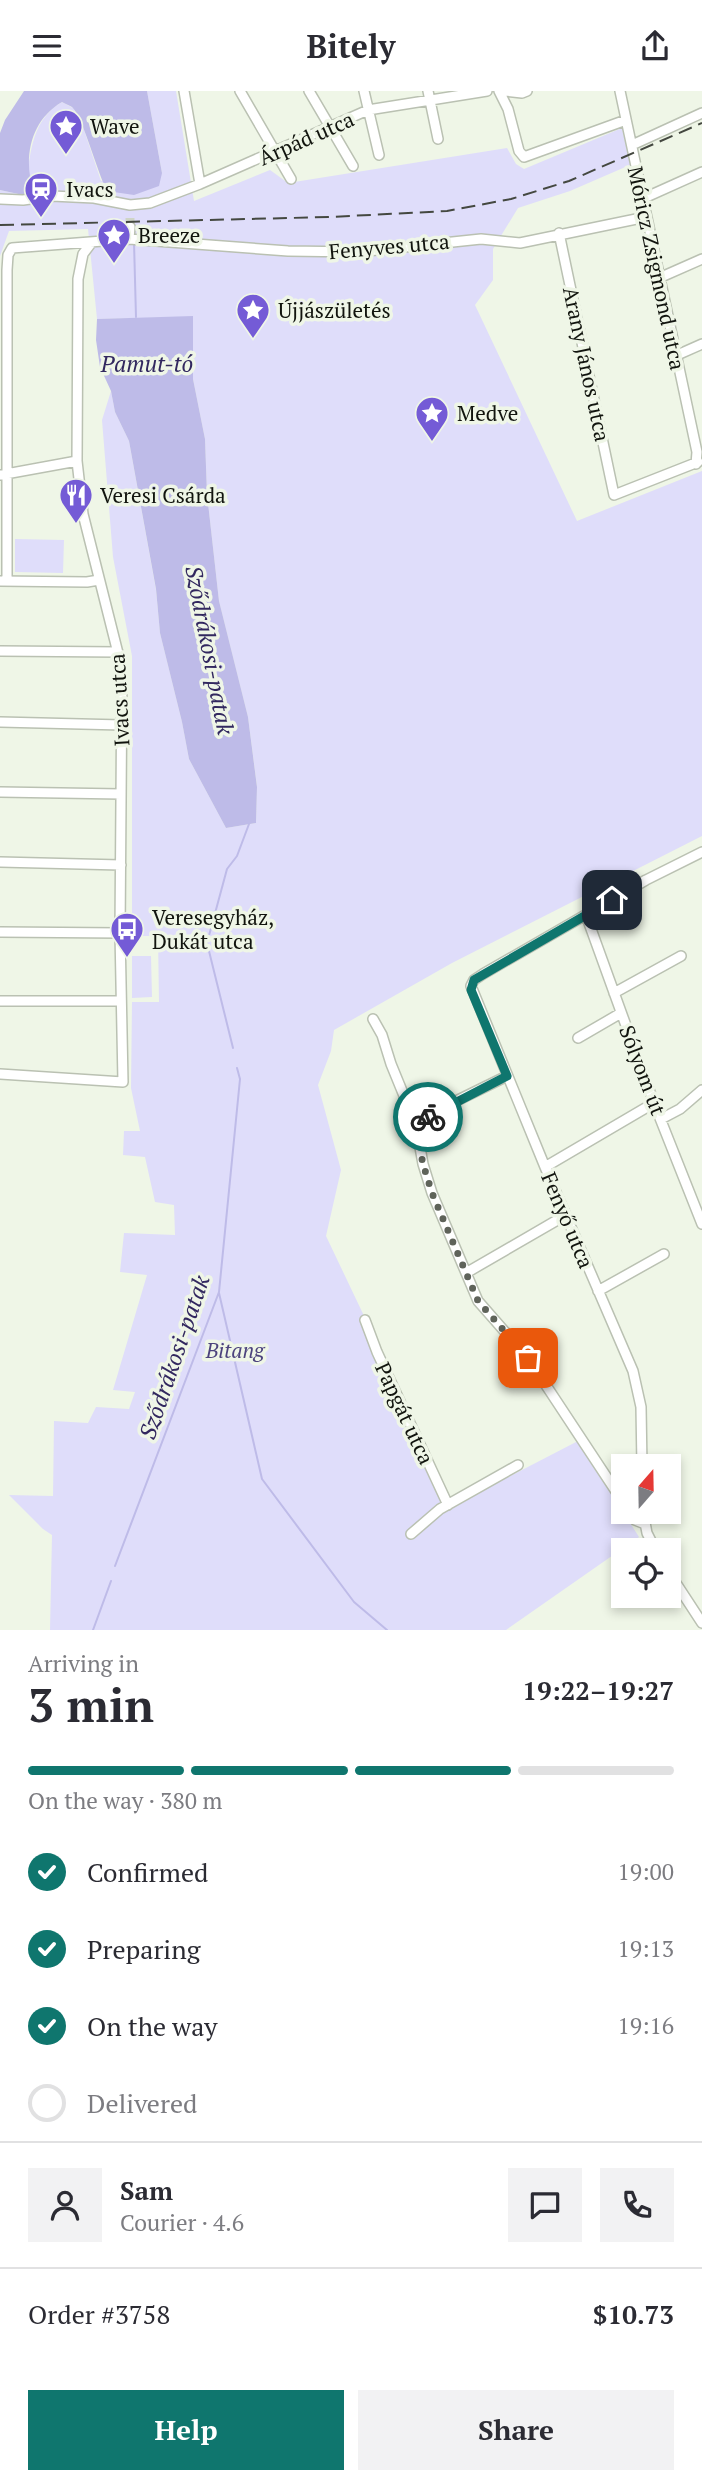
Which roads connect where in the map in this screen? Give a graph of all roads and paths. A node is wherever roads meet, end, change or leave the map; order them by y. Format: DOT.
graph roads {
  1 [pos="184,91"];
  2 [pos="240,91"];
  3 [pos="309,91"];
  4 [pos="363,91"];
  5 [pos="487,91"];
  6 [pos="499,91"];
  7 [pos="505,91"];
  8 [pos="527,91"];
  9 [pos="620,91"];
  10 [pos="429,96"];
  11 [pos="368,110"];
  12 [pos="702,113"];
  13 [pos="626,120"];
  14 [pos="330,126"];
  15 [pos="438,139"];
  16 [pos="633,149"];
  17 [pos="276,152"];
  18 [pos="379,155"];
  19 [pos="353,166"];
  20 [pos="702,172"];
  21 [pos="291,179"];
  22 [pos="200,184"];
  23 [pos="0,199"];
  24 [pos="642,199"];
  25 [pos="646,217"];
  26 [pos="130,227"];
  27 [pos="559,233"];
  28 [pos="129,239"];
  29 [pos="92,241"];
  30 [pos="702,259"];
  31 [pos="4,270"];
  32 [pos="659,278"];
  33 [pos="702,344"];
  34 [pos="675,356"];
  35 [pos="77,461"];
  36 [pos="699,461"];
  37 [pos="4,474"];
  38 [pos="99,580"];
  39 [pos="4,581"];
  40 [pos="0,651"];
  41 [pos="118,652"];
  42 [pos="0,722"];
  43 [pos="122,725"];
  44 [pos="0,792"];
  45 [pos="121,794"];
  46 [pos="702,852"];
  47 [pos="0,862"];
  48 [pos="121,865"];
  49 [pos="586,915"];
  50 [pos="0,932"];
  51 [pos="120,933"];
  52 [pos="681,955"];
  53 [pos="614,993"];
  54 [pos="0,1001"];
  55 [pos="120,1001"];
  56 [pos="621,1013"];
  57 [pos="373,1020"];
  58 [pos="578,1038"];
  59 [pos="0,1074"];
  60 [pos="507,1076"];
  61 [pos="702,1090"];
  62 [pos="654,1103"];
  63 [pos="661,1119"];
  64 [pos="415,1125"];
  65 [pos="545,1167"];
  66 [pos="566,1215"];
  67 [pos="702,1224"];
  68 [pos="664,1254"];
  69 [pos="466,1273"];
  70 [pos="598,1291"];
  71 [pos="365,1320"];
  72 [pos="642,1454"];
  73 [pos="518,1465"];
  74 [pos="611,1483"];
  75 [pos="448,1505"];
  76 [pos="640,1524"];
  77 [pos="645,1524"];
  78 [pos="646,1528"];
  79 [pos="411,1534"];
  80 [pos="650,1538"];
  81 [pos="681,1591"];
  82 [pos="702,1623"];
  1 -- 22 [label="street"];
  2 -- 17 [label="street"];
  3 -- 14 [label="street"];
  4 -- 11 [label="street"];
  5 -- 10 [label="street, Árpád utca"];
  6 -- 13 [label="street"];
  7 -- 8 [label="street"];
  9 -- 13 [label="street, Móricz Zsigmond utca"];
  10 -- 11 [label="street, Árpád utca"];
  10 -- 15 [label="street"];
  11 -- 14 [label="street, Árpád utca"];
  11 -- 18 [label="street"];
  12 -- 16 [label="street"];
  13 -- 16 [label="street, Móricz Zsigmond utca"];
  14 -- 17 [label="street, Árpád utca"];
  14 -- 19 [label="street"];
  16 -- 24 [label="street, Móricz Zsigmond utca"];
  17 -- 21 [label="street"];
  17 -- 22 [label="street, Árpád utca"];
  20 -- 24 [label="street"];
  22 -- 23 [label="street, Árpád utca"];
  24 -- 25 [label="street, Móricz Zsigmond utca"];
  25 -- 27 [label="street, Fenyves utca"];
  25 -- 32 [label="street, Móricz Zsigmond utca"];
  26 -- 28 [label="street"];
  27 -- 28 [label="street, Fenyves utca"];
  27 -- 36 [label="street, Arany János utca"];
  28 -- 29 [label="street, Fenyves utca"];
  29 -- 31 [label="street, Fenyves utca"];
  29 -- 35 [label="street, Ivacs utca"];
  30 -- 32 [label="street"];
  31 -- 37 [label="street"];
  32 -- 34 [label="street, Móricz Zsigmond utca"];
  33 -- 34 [label="street"];
  34 -- 36 [label="street, Móricz Zsigmond utca"];
  35 -- 37 [label="street"];
  35 -- 38 [label="street, Ivacs utca"];
  37 -- 39 [label="street"];
  38 -- 39 [label="street"];
  38 -- 41 [label="street, Ivacs utca"];
  40 -- 41 [label="street"];
  41 -- 43 [label="street, Ivacs utca"];
  42 -- 43 [label="street"];
  43 -- 45 [label="street, Ivacs utca"];
  44 -- 45 [label="street"];
  45 -- 48 [label="street, Ivacs utca"];
  46 -- 49 [label="street"];
  47 -- 48 [label="street"];
  48 -- 51 [label="street, Ivacs utca"];
  49 -- 53 [label="street, Sólyom út"];
  49 -- 60 [label="street, Fenyő utca"];
  50 -- 51 [label="street"];
  51 -- 55 [label="street, Ivacs utca"];
  52 -- 53 [label="street"];
  53 -- 56 [label="street, Sólyom út"];
  54 -- 55 [label="street"];
  55 -- 59 [label="street, Ivacs utca"];
  56 -- 58 [label="street"];
  56 -- 62 [label="street, Sólyom út"];
  57 -- 64 [label="street"];
  60 -- 64 [label="street"];
  60 -- 65 [label="street, Fenyő utca"];
  61 -- 63 [label="street"];
  62 -- 63 [label="street, Sólyom út"];
  62 -- 65 [label="street"];
  63 -- 67 [label="street, Sólyom út"];
  64 -- 69 [label="street"];
  65 -- 66 [label="street, Fenyő utca"];
  66 -- 69 [label="street"];
  66 -- 70 [label="street, Fenyő utca"];
  68 -- 70 [label="street"];
  69 -- 74 [label="street"];
  70 -- 72 [label="street, Fenyő utca"];
  71 -- 75 [label="street, Papgát utca"];
  73 -- 75 [label="street"];
  75 -- 79 [label="street"];
  76 -- 78 [label="street"];
  77 -- 78 [label="street"];
  78 -- 80 [label="street"];
  81 -- 82 [label="street"];
}
